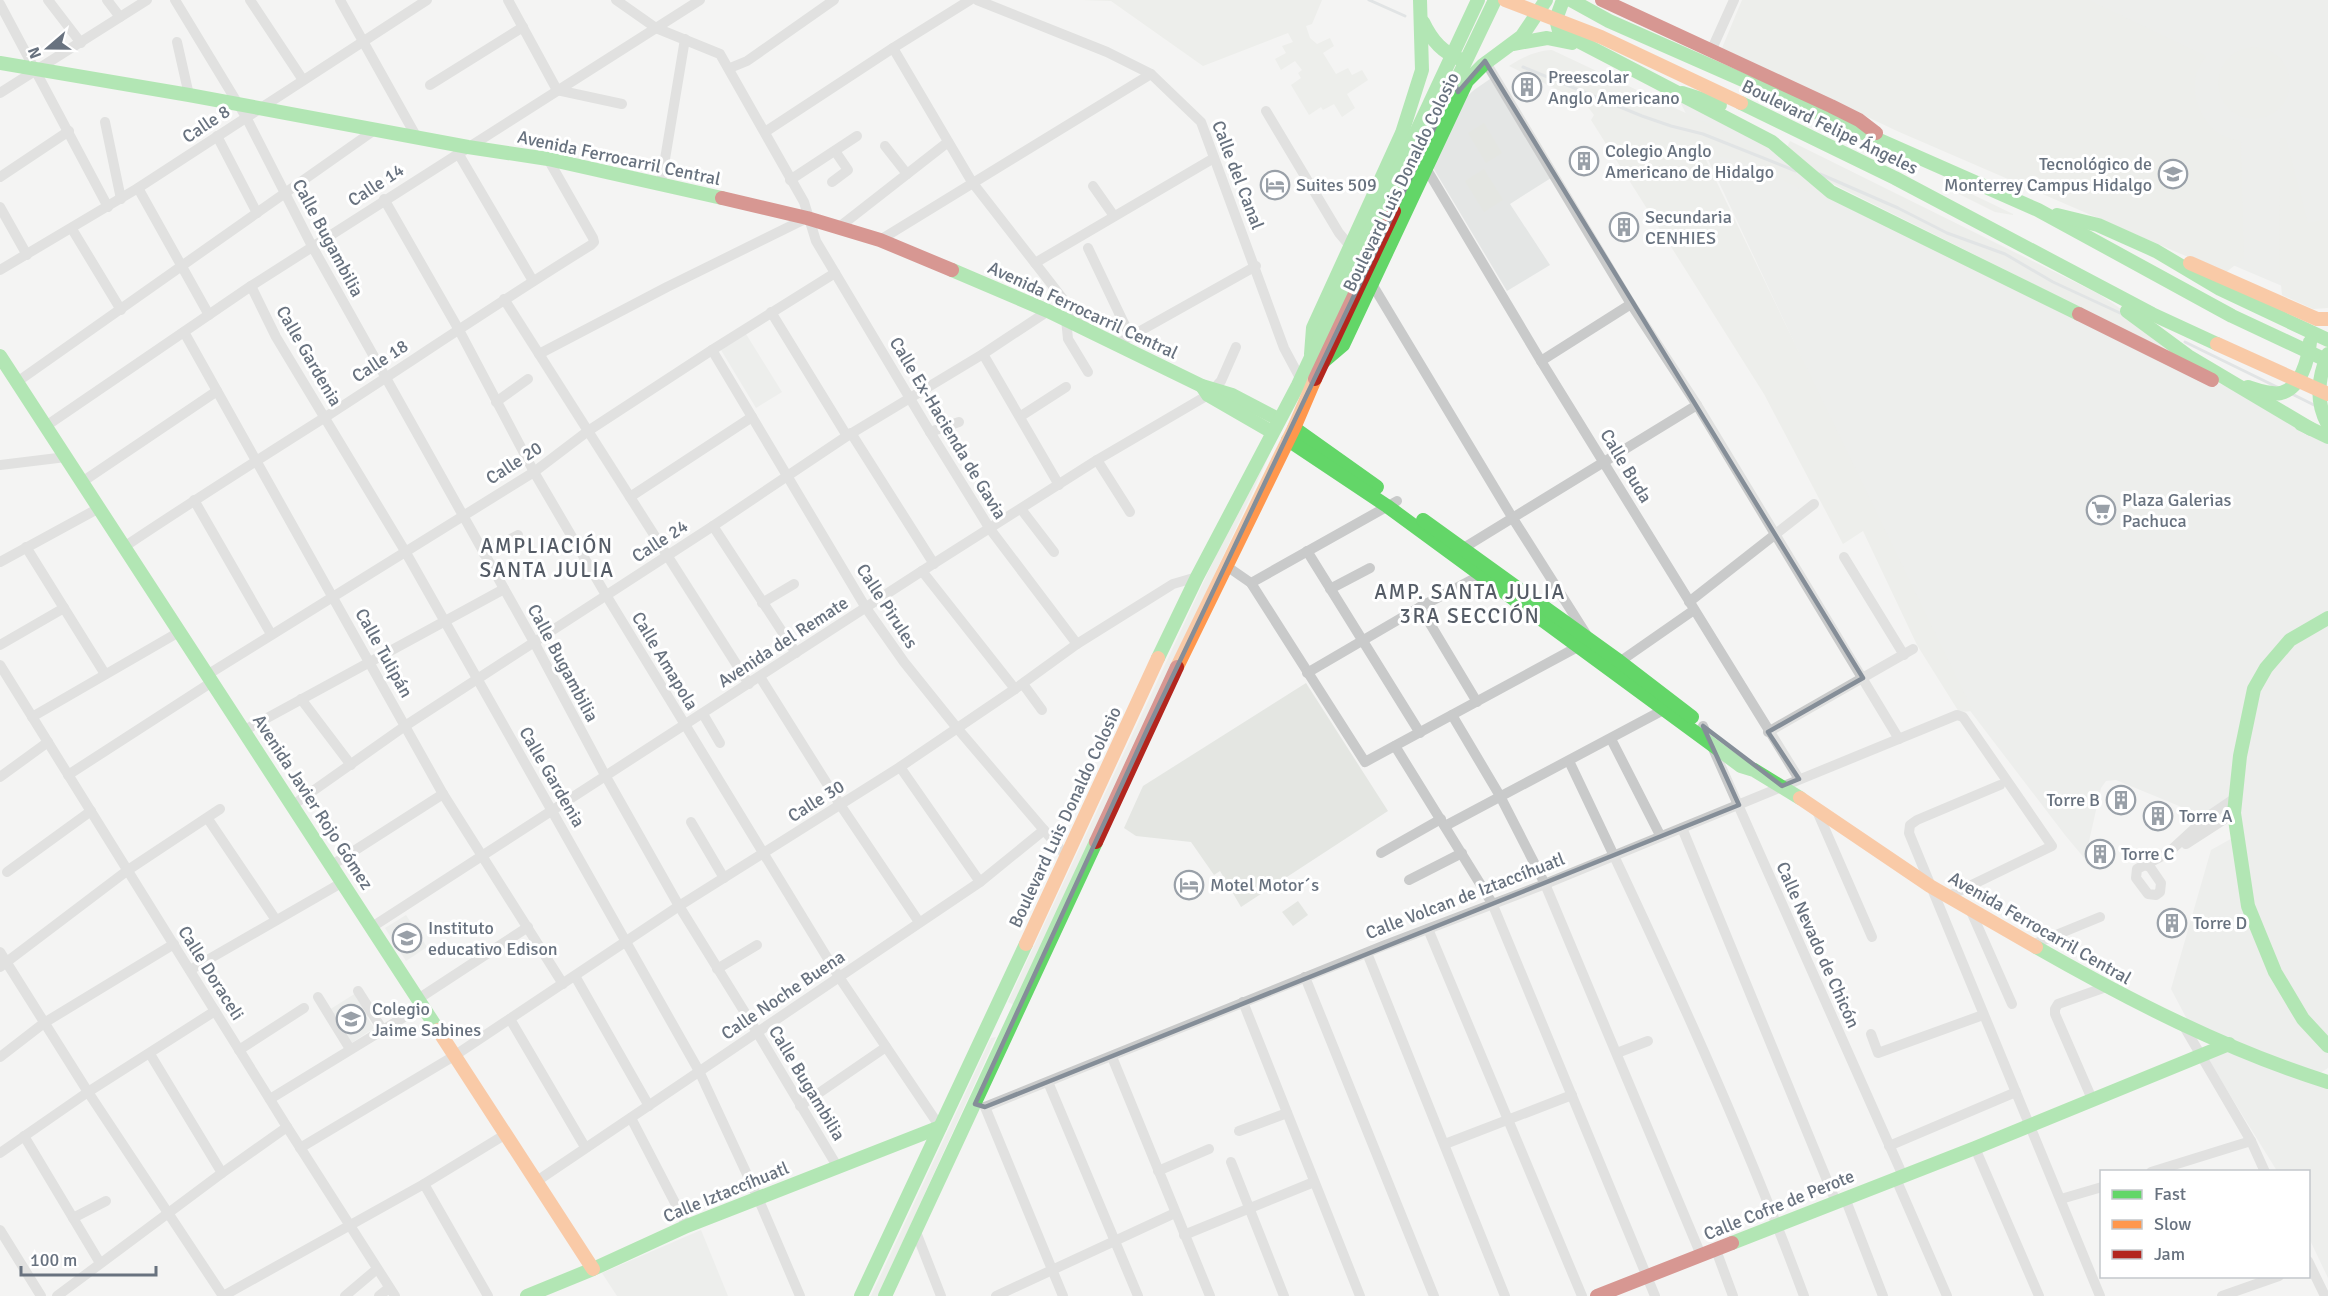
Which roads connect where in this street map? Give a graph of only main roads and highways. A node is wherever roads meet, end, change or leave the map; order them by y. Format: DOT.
graph roads {
  1 [pos="1414,0"];
  2 [pos="1478,0"];
  3 [pos="1495,0"];
  4 [pos="1505,0"];
  5 [pos="1546,0"];
  6 [pos="1563,0"];
  7 [pos="1571,0"];
  8 [pos="1603,2"];
  9 [pos="1420,7"];
  10 [pos="1513,44"];
  11 [pos="1585,45"];
  12 [pos="1485,61"];
  13 [pos="0,63"];
  14 [pos="1418,85"];
  15 [pos="1682,93"];
  16 [pos="1455,102"];
  17 [pos="1893,146"];
  18 [pos="1855,158"];
  19 [pos="2038,210"];
  20 [pos="2156,251"];
  21 [pos="2064,266"];
  22 [pos="2328,319"];
  23 [pos="1331,330"];
  24 [pos="2309,331"];
  25 [pos="2328,340"];
  26 [pos="2328,354"];
  27 [pos="0,356"];
  28 [pos="1317,360"];
  29 [pos="2328,361"];
  30 [pos="2239,385"];
  31 [pos="2325,385"];
  32 [pos="1275,425"];
  33 [pos="2328,425"];
  34 [pos="2311,429"];
  35 [pos="1291,434"];
  36 [pos="2328,437"];
  37 [pos="2328,618"];
  38 [pos="1669,706"];
  39 [pos="1754,770"];
  40 [pos="2229,1044"];
  41 [pos="2328,1046"];
  42 [pos="2328,1068"];
  43 [pos="2313,1077"];
  44 [pos="2328,1082"];
  45 [pos="940,1126"];
  46 [pos="593,1269"];
  47 [pos="537,1294"];
  48 [pos="861,1296"];
  49 [pos="885,1296"];
  50 [pos="1597,1296"];
  1 -- 9 [label="main road"];
  2 -- 23 [label="main road, Boulevard Luis Donaldo Colosio"];
  3 -- 23 [label="main road, Boulevard Luis Donaldo Colosio"];
  4 -- 18 [label="main road, Boulevard Felipe Ángeles"];
  5 -- 10 [label="main road, Boulevard Luis Donaldo Colosio"];
  6 -- 11 [label="main road"];
  7 -- 17 [label="main road, Boulevard Felipe Ángeles"];
  8 -- 17 [label="main road"];
  9 -- 12 [label="main road"];
  9 -- 14 [label="main road, Boulevard Luis Donaldo Colosio"];
  10 -- 11 [label="main road"];
  10 -- 12 [label="main road, Boulevard Luis Donaldo Colosio"];
  11 -- 15 [label="main road"];
  12 -- 16 [label="main road, Boulevard Luis Donaldo Colosio"];
  13 -- 32 [label="main road, Avenida Ferrocarril Central"];
  14 -- 16 [label="main road"];
  14 -- 28 [label="main road, Boulevard Luis Donaldo Colosio"];
  15 -- 18 [label="main road"];
  15 -- 34 [label="main road"];
  16 -- 28 [label="main road, Boulevard Luis Donaldo Colosio"];
  17 -- 19 [label="main road, Boulevard Felipe Ángeles"];
  18 -- 21 [label="main road, Boulevard Felipe Ángeles"];
  19 -- 20 [label="main road"];
  19 -- 29 [label="main road, Boulevard Felipe Ángeles"];
  20 -- 22 [label="main road"];
  20 -- 24 [label="main road"];
  21 -- 30 [label="main road"];
  21 -- 31 [label="main road, Boulevard Felipe Ángeles"];
  23 -- 28 [label="main road, Boulevard Luis Donaldo Colosio"];
  24 -- 25 [label="main road"];
  24 -- 30 [label="main road"];
  26 -- 31 [label="main road"];
  27 -- 46 [label="main road, Avenida Javier Rojo Gómez"];
  28 -- 32 [label="main road, Boulevard Luis Donaldo Colosio"];
  28 -- 35 [label="main road, Boulevard Luis Donaldo Colosio"];
  30 -- 34 [label="main road"];
  31 -- 33 [label="main road"];
  32 -- 45 [label="main road, Boulevard Luis Donaldo Colosio"];
  34 -- 36 [label="main road"];
  35 -- 38 [label="main road, Avenida Ferrocarril Central"];
  35 -- 49 [label="main road, Boulevard Luis Donaldo Colosio"];
  37 -- 41 [label="main road"];
  38 -- 39 [label="main road, Avenida Ferrocarril Central"];
  38 -- 39 [label="main road, Avenida Ferrocarril Central"];
  39 -- 40 [label="main road, Avenida Ferrocarril Central"];
  40 -- 43 [label="main road, Avenida Ferrocarril Central"];
  40 -- 50 [label="main road, Calle Cofre de Perote"];
  42 -- 43 [label="main road"];
  43 -- 44 [label="main road, Avenida Ferrocarril Central"];
  45 -- 46 [label="main road, Calle Iztaccíhuatl"];
  45 -- 48 [label="main road, Boulevard Luis Donaldo Colosio"];
  46 -- 47 [label="main road, Calle Iztaccíhuatl"];
}
